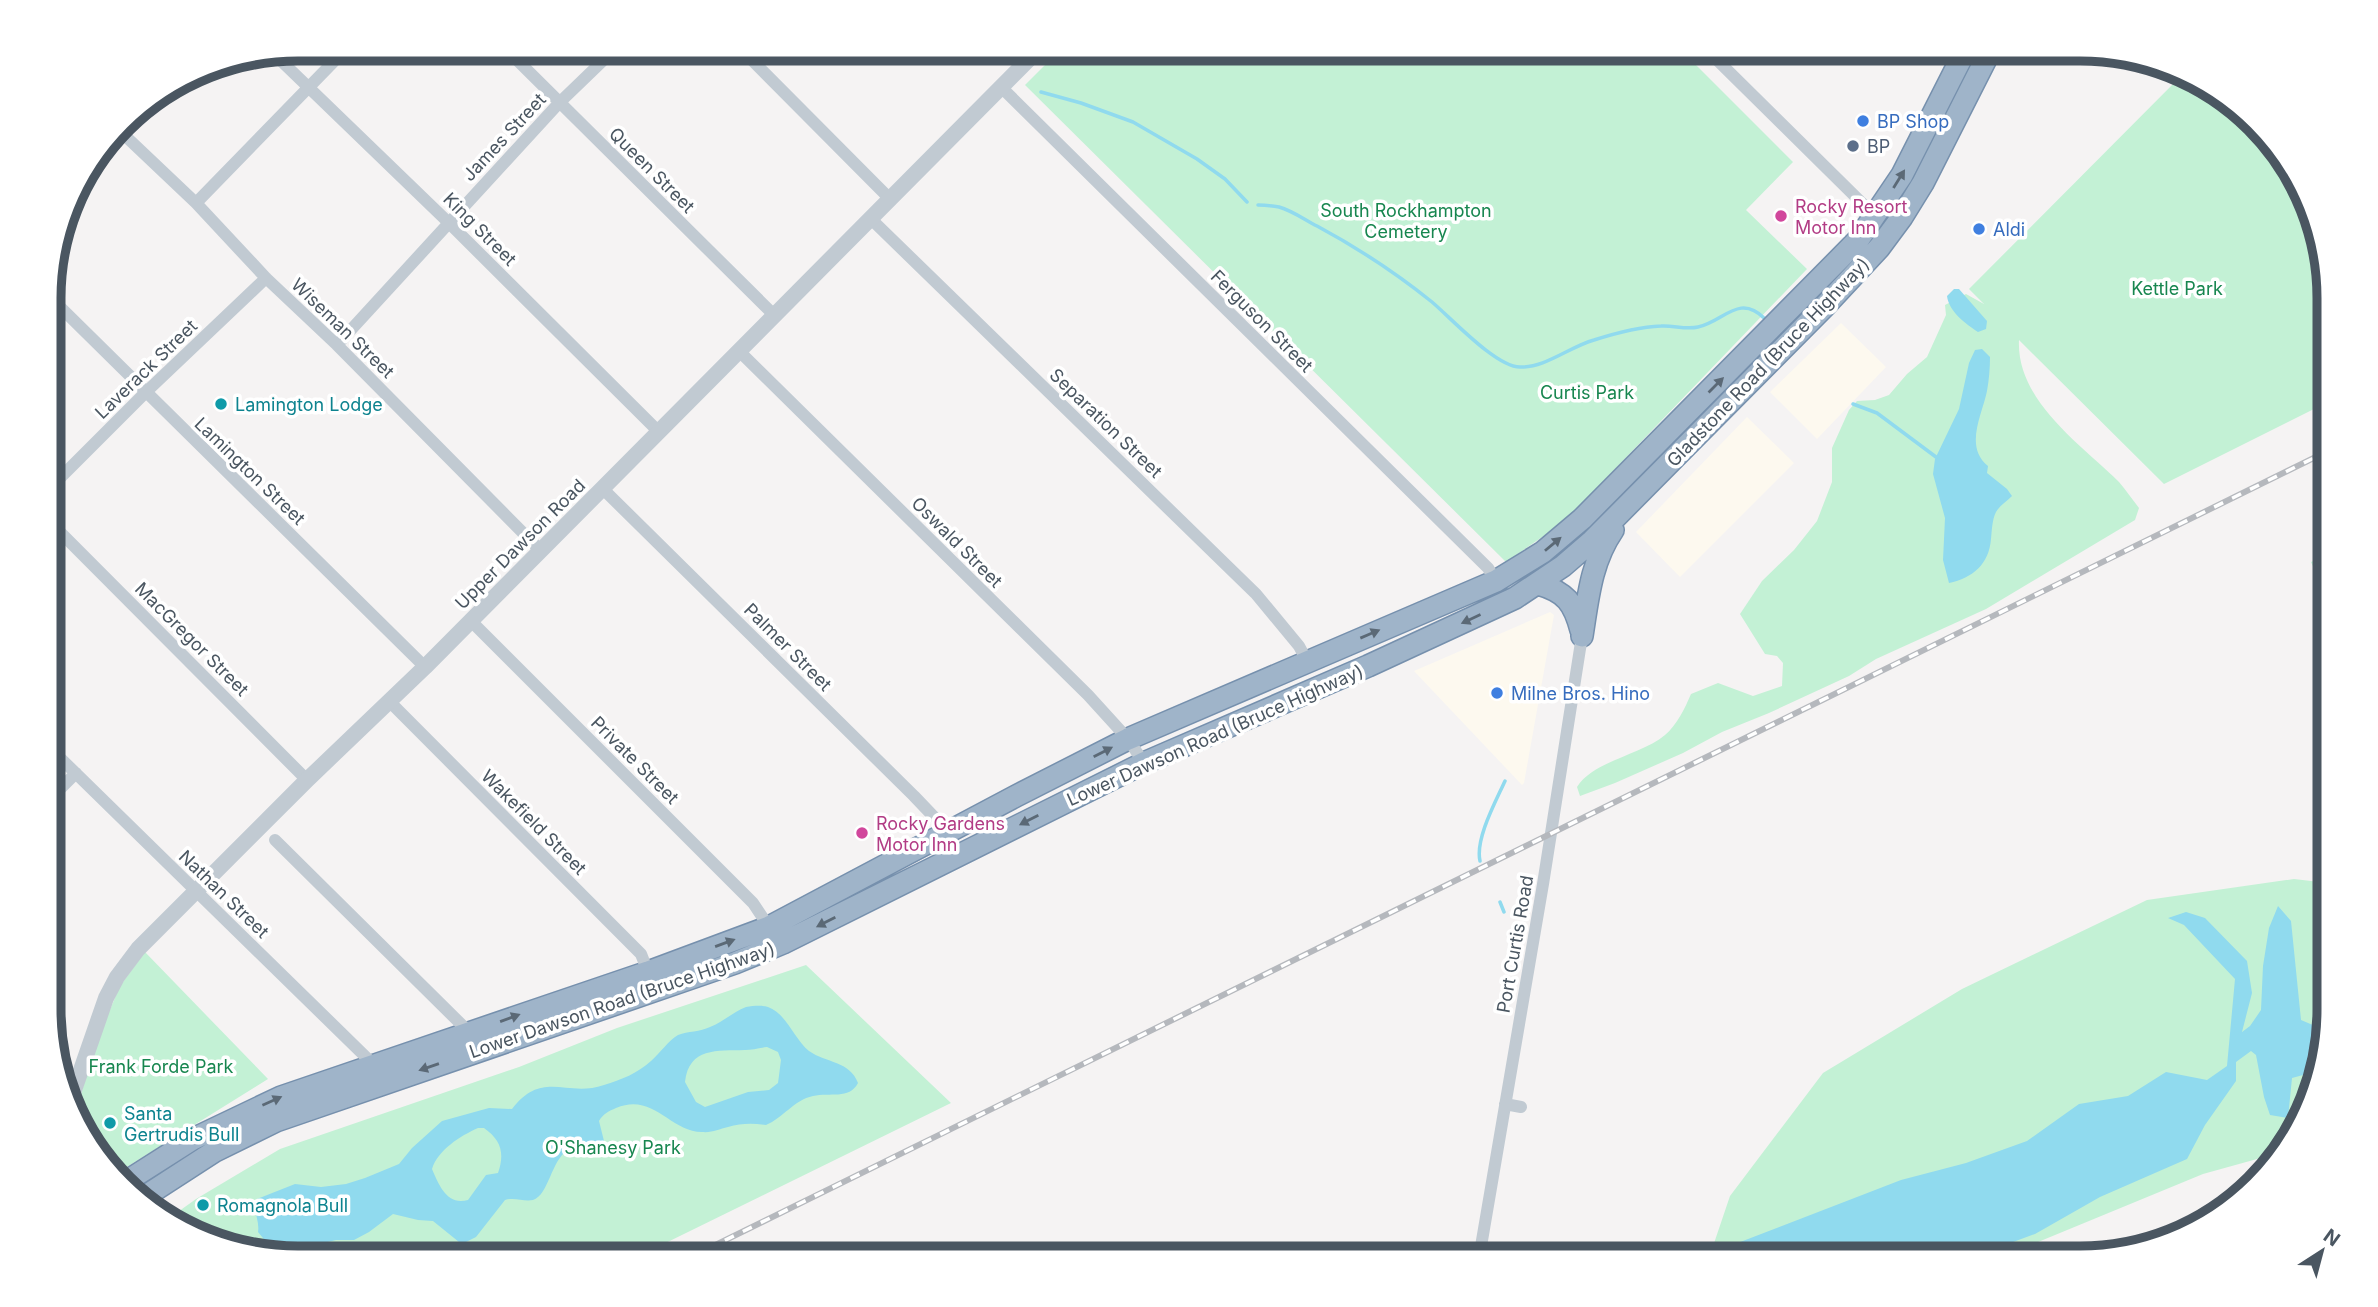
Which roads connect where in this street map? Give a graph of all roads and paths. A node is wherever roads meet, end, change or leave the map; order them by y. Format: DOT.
graph roads {
  1 [pos="1718,61"];
  2 [pos="1960,61"];
  3 [pos="1985,61"];
  4 [pos="282,62"];
  5 [pos="334,62"];
  6 [pos="519,62"];
  7 [pos="602,62"];
  8 [pos="754,62"];
  9 [pos="1026,62"];
  10 [pos="1001,87"];
  11 [pos="309,88"];
  12 [pos="559,103"];
  13 [pos="126,136"];
  14 [pos="891,200"];
  15 [pos="196,203"];
  16 [pos="1875,216"];
  17 [pos="872,219"];
  18 [pos="449,223"];
  19 [pos="1892,231"];
  20 [pos="266,278"];
  21 [pos="62,309"];
  22 [pos="774,315"];
  23 [pos="337,345"];
  24 [pos="739,351"];
  25 [pos="145,393"];
  26 [pos="659,432"];
  27 [pos="62,476"];
  28 [pos="603,489"];
  29 [pos="1634,499"];
  30 [pos="62,534"];
  31 [pos="541,551"];
  32 [pos="1496,581"];
  33 [pos="1538,584"];
  34 [pos="1515,598"];
  35 [pos="471,621"];
  36 [pos="1582,636"];
  37 [pos="1307,661"];
  38 [pos="425,667"];
  39 [pos="390,702"];
  40 [pos="1129,739"];
  41 [pos="61,759"];
  42 [pos="1144,763"];
  43 [pos="76,773"];
  44 [pos="307,780"];
  45 [pos="61,788"];
  46 [pos="944,835"];
  47 [pos="275,840"];
  48 [pos="196,890"];
  49 [pos="769,927"];
  50 [pos="648,972"];
  51 [pos="470,1033"];
  52 [pos="373,1064"];
  53 [pos="75,1088"];
  54 [pos="1506,1104"];
  55 [pos="1521,1107"];
  56 [pos="215,1151"];
  57 [pos="133,1177"];
  58 [pos="150,1193"];
  59 [pos="161,1202"];
  60 [pos="1481,1245"];
  1 -- 16 [label="street"];
  16 -- 2 [label="highway, Gladstone Road (Bruce Highway), one-way"];
  3 -- 19 [label="highway, Gladstone Road (Bruce Highway)"];
  4 -- 11 [label="street, King Street"];
  5 -- 11 [label="street"];
  6 -- 12 [label="street, Queen Street"];
  7 -- 12 [label="street, James Street"];
  8 -- 14 [label="street"];
  9 -- 10 [label="street, Upper Dawson Road"];
  10 -- 14 [label="street, Upper Dawson Road"];
  10 -- 32 [label="street, Ferguson Street"];
  11 -- 15 [label="street"];
  11 -- 18 [label="street, King Street"];
  12 -- 18 [label="street, James Street"];
  12 -- 22 [label="street, Queen Street"];
  13 -- 15 [label="street, Wiseman Street"];
  14 -- 17 [label="street, Upper Dawson Road"];
  15 -- 20 [label="street, Wiseman Street"];
  16 -- 19 [label="highway"];
  32 -- 16 [label="highway, Gladstone Road (Bruce Highway), one-way"];
  17 -- 22 [label="street, Upper Dawson Road"];
  17 -- 37 [label="street, Separation Street"];
  18 -- 23 [label="street, James Street"];
  18 -- 26 [label="street, King Street"];
  19 -- 29 [label="highway, Gladstone Road (Bruce Highway)"];
  20 -- 23 [label="street, Wiseman Street"];
  20 -- 25 [label="street, Laverack Street"];
  21 -- 25 [label="street, Lamington Street"];
  22 -- 24 [label="street, Upper Dawson Road"];
  23 -- 31 [label="street, Wiseman Street"];
  24 -- 26 [label="street, Upper Dawson Road"];
  24 -- 40 [label="street, Oswald Street"];
  25 -- 27 [label="street, Laverack Street"];
  25 -- 38 [label="street, Lamington Street"];
  26 -- 28 [label="street, Upper Dawson Road"];
  28 -- 31 [label="street, Upper Dawson Road"];
  28 -- 46 [label="street, Palmer Street"];
  29 -- 33 [label="highway, Gladstone Road (Bruce Highway)"];
  29 -- 36 [label="highway"];
  30 -- 44 [label="street, MacGregor Street"];
  31 -- 35 [label="street, Upper Dawson Road"];
  37 -- 32 [label="highway, Lower Dawson Road (Bruce Highway), one-way"];
  33 -- 34 [label="highway, Gladstone Road (Bruce Highway)"];
  33 -- 36 [label="highway"];
  34 -- 42 [label="highway, Lower Dawson Road (Bruce Highway), one-way"];
  35 -- 38 [label="street, Upper Dawson Road"];
  35 -- 49 [label="street, Private Street"];
  36 -- 54 [label="street, Port Curtis Road"];
  37 -- 40 [label="highway, Lower Dawson Road (Bruce Highway)"];
  38 -- 39 [label="street, Upper Dawson Road"];
  39 -- 44 [label="street, Upper Dawson Road"];
  39 -- 50 [label="street, Wakefield Street"];
  40 -- 42 [label="street, Oswald Street"];
  46 -- 40 [label="highway, Lower Dawson Road (Bruce Highway), one-way"];
  41 -- 43 [label="street, Nathan Street"];
  42 -- 56 [label="highway, Lower Dawson Road (Bruce Highway), one-way"];
  43 -- 45 [label="street"];
  43 -- 48 [label="street, Nathan Street"];
  44 -- 48 [label="street, Upper Dawson Road"];
  46 -- 49 [label="highway, Lower Dawson Road (Bruce Highway)"];
  47 -- 51 [label="street"];
  48 -- 52 [label="street, Nathan Street"];
  48 -- 53 [label="street, Upper Dawson Road"];
  50 -- 49 [label="highway, Lower Dawson Road (Bruce Highway), one-way"];
  51 -- 50 [label="highway, Lower Dawson Road (Bruce Highway), one-way"];
  51 -- 52 [label="highway, Lower Dawson Road (Bruce Highway)"];
  57 -- 52 [label="highway, Lower Dawson Road (Bruce Highway), one-way"];
  54 -- 55 [label="street"];
  54 -- 60 [label="street, Port Curtis Road"];
  56 -- 58 [label="highway, Lower Dawson Road (Bruce Highway)"];
  56 -- 59 [label="highway"];
}
